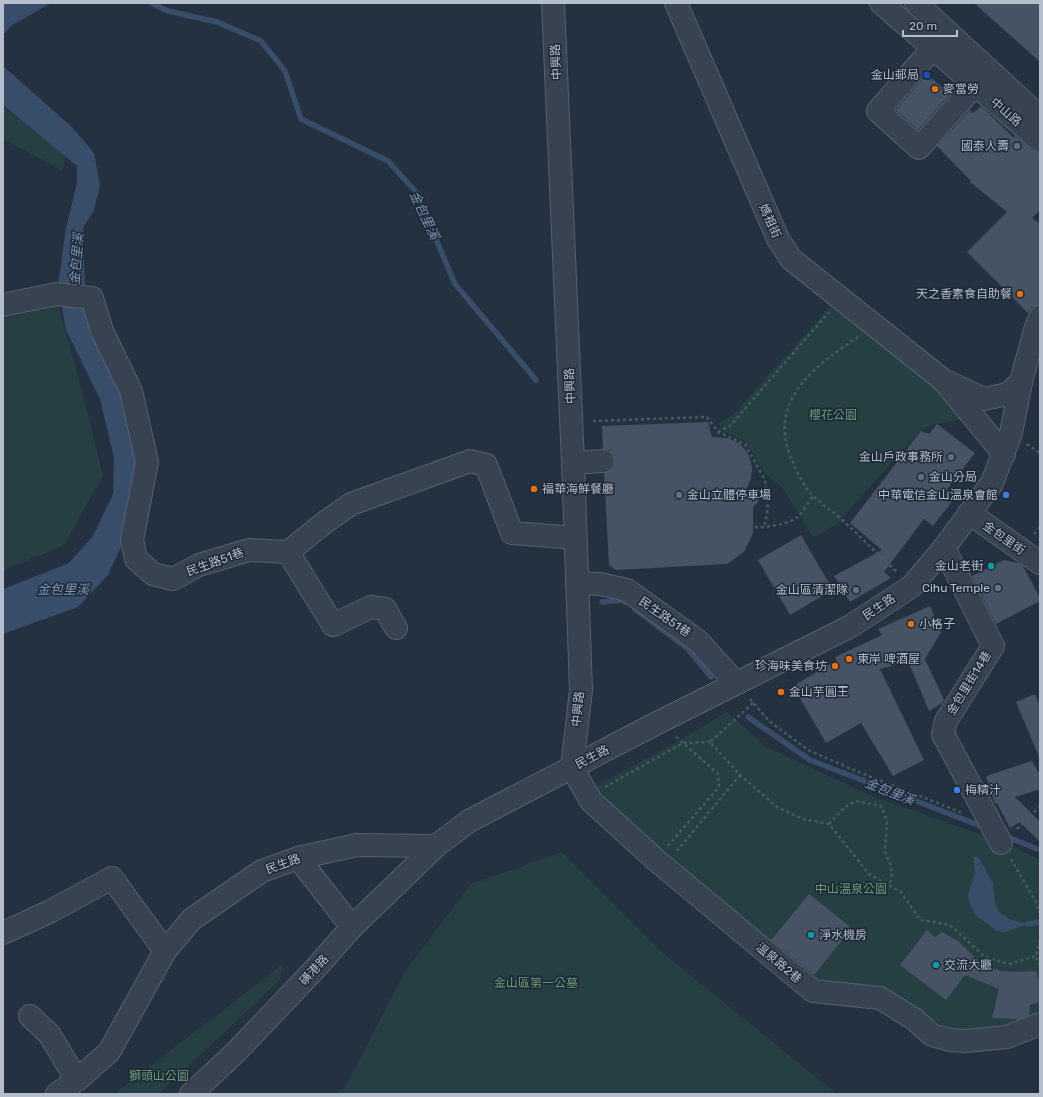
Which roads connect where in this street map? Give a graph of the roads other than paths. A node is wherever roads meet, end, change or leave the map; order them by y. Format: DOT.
graph roads {
  1 [pos="553,3"];
  2 [pos="676,3"];
  3 [pos="881,3"];
  4 [pos="916,3"];
  5 [pos="932,48"];
  6 [pos="975,85"];
  7 [pos="1040,116"];
  8 [pos="1040,141"];
  9 [pos="3,305"];
  10 [pos="1040,317"];
  11 [pos="943,380"];
  12 [pos="1021,382"];
  13 [pos="1004,454"];
  14 [pos="603,461"];
  15 [pos="573,463"];
  16 [pos="969,513"];
  17 [pos="575,538"];
  18 [pos="944,548"];
  19 [pos="288,552"];
  20 [pos="1040,562"];
  21 [pos="577,583"];
  22 [pos="396,628"];
  23 [pos="736,683"];
  24 [pos="572,768"];
  25 [pos="1008,837"];
  26 [pos="436,846"];
  27 [pos="298,858"];
  28 [pos="352,927"];
  29 [pos="3,932"];
  30 [pos="165,951"];
  31 [pos="30,1016"];
  32 [pos="1040,1024"];
  33 [pos="77,1080"];
  34 [pos="57,1094"];
  35 [pos="191,1094"];
  1 -- 15 [label="street, 中興路"];
  2 -- 11 [label="street, 媽祖街"];
  3 -- 5 [label="street, 中山路"];
  4 -- 7 [label="street, 中山路"];
  5 -- 6 [label="street, 中山路"];
  5 -- 6 [label="street"];
  6 -- 8 [label="street, 中山路"];
  9 -- 19 [label="street, 民生路51巷"];
  10 -- 12 [label="street, 民生路"];
  11 -- 12 [label="street, 媽祖街"];
  11 -- 13 [label="street, 媽祖街"];
  12 -- 13 [label="street, 民生路"];
  13 -- 16 [label="street, 民生路"];
  14 -- 15 [label="street"];
  15 -- 17 [label="street, 中興路"];
  16 -- 18 [label="street, 民生路"];
  16 -- 20 [label="street, 金包里街"];
  17 -- 19 [label="street"];
  17 -- 21 [label="street, 中興路"];
  18 -- 23 [label="street, 民生路"];
  18 -- 25 [label="street, 金包里街14巷"];
  19 -- 22 [label="street"];
  21 -- 23 [label="street, 民生路51巷"];
  21 -- 24 [label="street, 中興路"];
  23 -- 24 [label="street, 民生路"];
  24 -- 26 [label="street, 民生路"];
  24 -- 32 [label="street, 溫泉路2巷"];
  26 -- 27 [label="street, 民生路"];
  26 -- 28 [label="street, 磺港路"];
  27 -- 28 [label="street"];
  27 -- 30 [label="street, 民生路"];
  28 -- 35 [label="street, 磺港路"];
  29 -- 30 [label="street"];
  30 -- 33 [label="street, 民生路"];
  31 -- 33 [label="street"];
  33 -- 34 [label="street, 民生路"];
}
